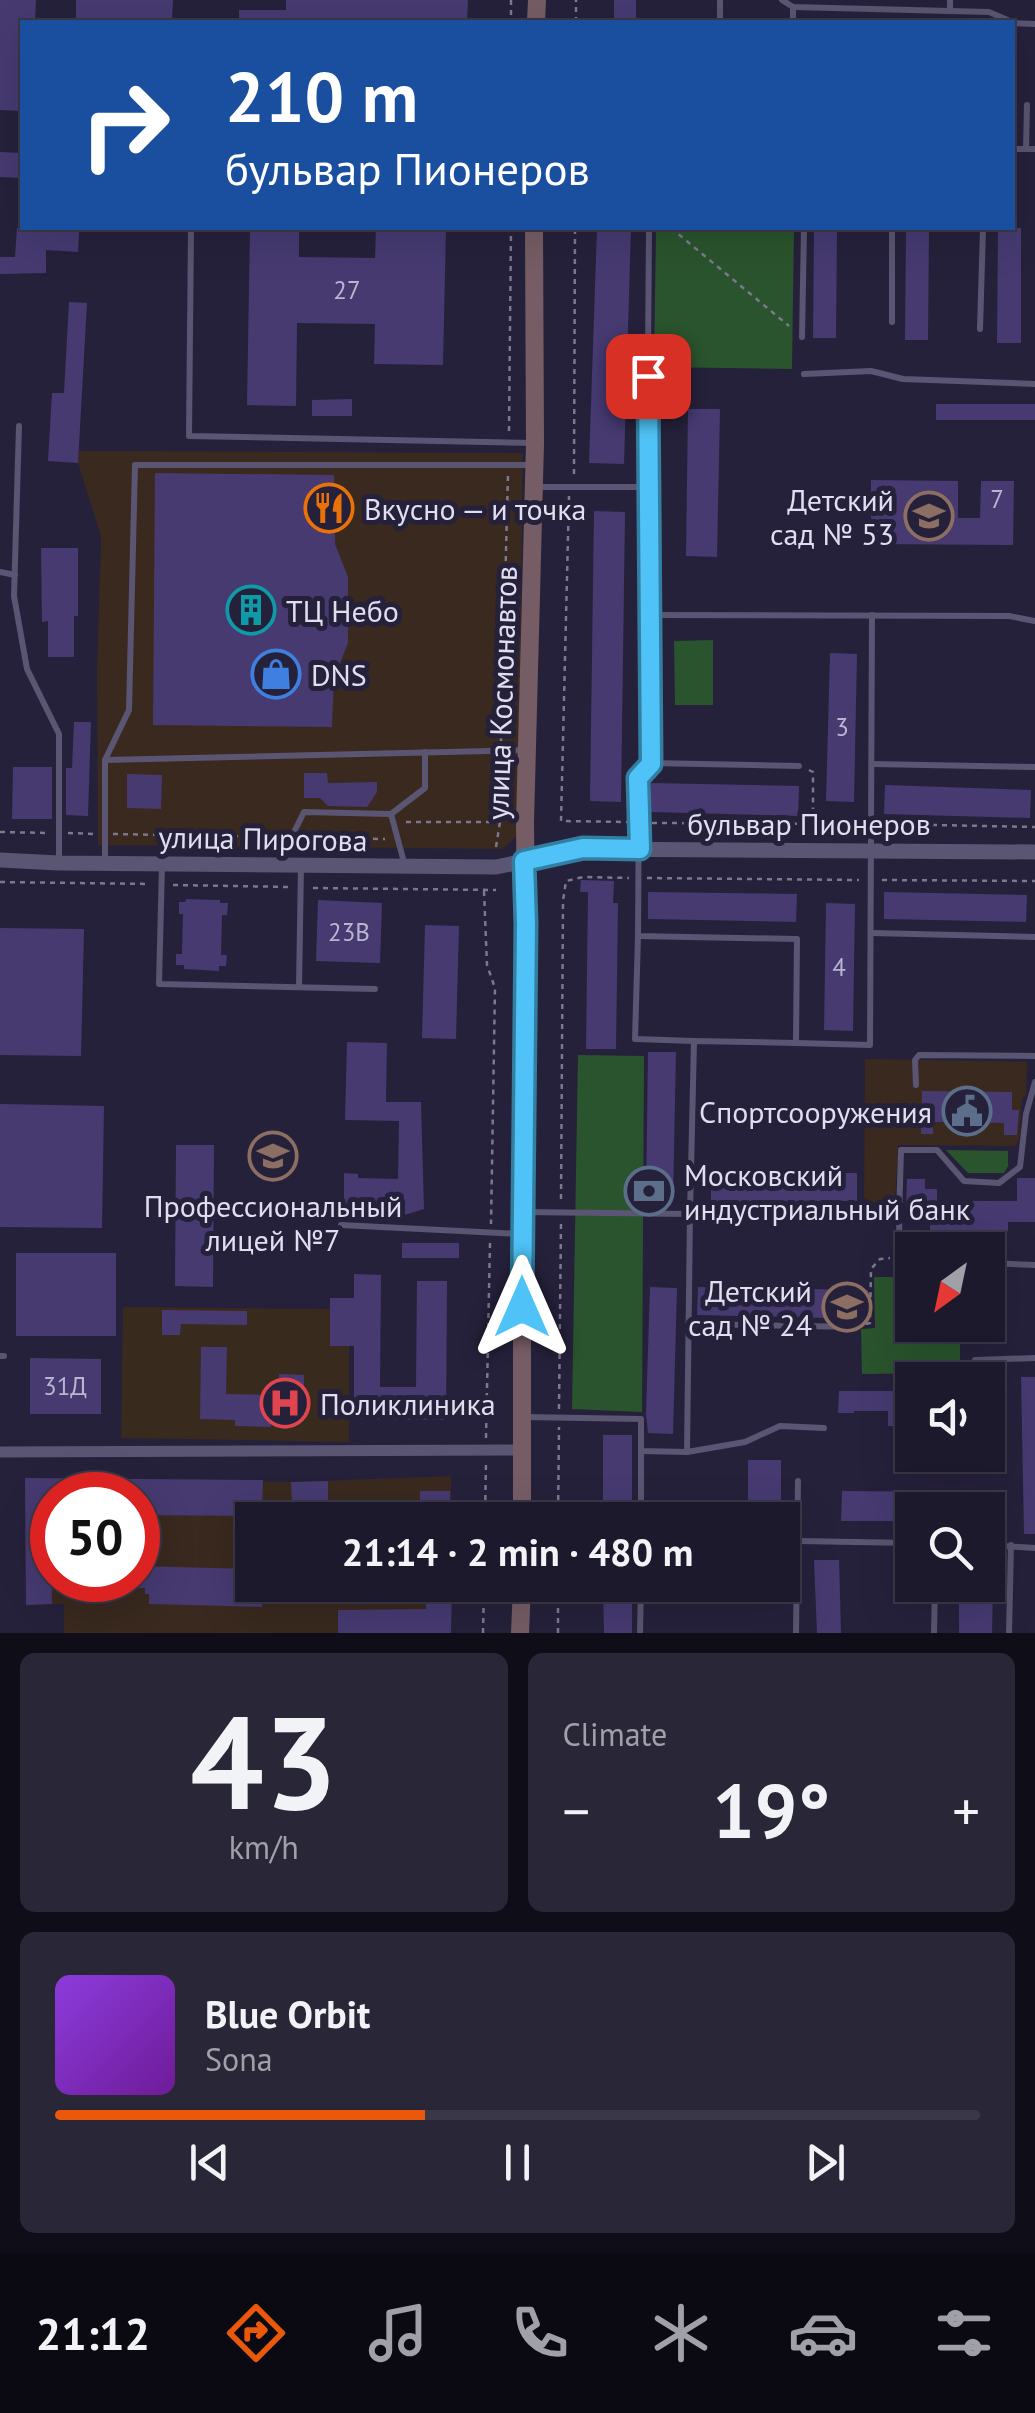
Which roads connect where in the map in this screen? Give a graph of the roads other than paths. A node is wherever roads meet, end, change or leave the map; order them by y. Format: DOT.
graph roads {
  1 [pos="782,0"];
  2 [pos="950,0"];
  3 [pos="793,6"];
  4 [pos="950,11"];
  5 [pos="793,20"];
  6 [pos="1006,20"];
  7 [pos="1027,104"];
  8 [pos="1030,150"];
  9 [pos="191,230"];
  10 [pos="534,230"];
  11 [pos="649,230"];
  12 [pos="804,230"];
  13 [pos="892,230"];
  14 [pos="983,230"];
  15 [pos="892,322"];
  16 [pos="980,329"];
  17 [pos="802,337"];
  18 [pos="804,374"];
  19 [pos="1035,384"];
  20 [pos="19,426"];
  21 [pos="535,443"];
  22 [pos="534,466"];
  23 [pos="534,487"];
  24 [pos="647,487"];
  25 [pos="0,572"];
  26 [pos="15,576"];
  27 [pos="650,615"];
  28 [pos="872,616"];
  29 [pos="1035,621"];
  30 [pos="527,750"];
  31 [pos="425,752"];
  32 [pos="105,760"];
  33 [pos="651,764"];
  34 [pos="872,764"];
  35 [pos="799,766"];
  36 [pos="1035,767"];
  37 [pos="391,814"];
  38 [pos="640,849"];
  39 [pos="870,851"];
  40 [pos="1035,852"];
  41 [pos="0,860"];
  42 [pos="524,861"];
  43 [pos="59,863"];
  44 [pos="105,864"];
  45 [pos="162,864"];
  46 [pos="278,864"];
  47 [pos="301,865"];
  48 [pos="406,867"];
  49 [pos="872,933"];
  50 [pos="638,936"];
  51 [pos="1035,937"];
  52 [pos="299,987"];
  53 [pos="375,988"];
  54 [pos="694,1041"];
  55 [pos="796,1043"];
  56 [pos="1035,1056"];
  57 [pos="1035,1082"];
  58 [pos="916,1085"];
  59 [pos="522,1212"];
  60 [pos="690,1214"];
  61 [pos="899,1217"];
  62 [pos="341,1225"];
  63 [pos="899,1232"];
  64 [pos="522,1234"];
  65 [pos="1005,1264"];
  66 [pos="1035,1265"];
  67 [pos="688,1324"];
  68 [pos="855,1327"];
  69 [pos="1035,1358"];
  70 [pos="974,1362"];
  71 [pos="523,1417"];
  72 [pos="824,1428"];
  73 [pos="523,1450"];
  74 [pos="640,1451"];
  75 [pos="0,1452"];
  76 [pos="687,1452"];
  77 [pos="798,1481"];
  78 [pos="522,1502"];
  79 [pos="641,1502"];
  80 [pos="798,1502"];
  81 [pos="800,1540"];
  82 [pos="895,1543"];
  83 [pos="1005,1545"];
  84 [pos="1011,1545"];
  85 [pos="1035,1548"];
  86 [pos="521,1602"];
  87 [pos="641,1602"];
  88 [pos="797,1602"];
  89 [pos="935,1602"];
  90 [pos="520,1633"];
  91 [pos="640,1633"];
  92 [pos="796,1633"];
  93 [pos="934,1633"];
  94 [pos="1009,1633"];
  1 -- 3 [label="lane"];
  2 -- 4 [label="lane"];
  3 -- 4 [label="lane"];
  3 -- 5 [label="lane"];
  4 -- 6 [label="lane"];
  7 -- 8 [label="lane"];
  9 -- 21 [label="lane"];
  10 -- 21 [label="main road, улица Космонавтов"];
  11 -- 24 [label="lane"];
  12 -- 17 [label="lane"];
  13 -- 15 [label="lane"];
  14 -- 16 [label="lane"];
  18 -- 19 [label="lane"];
  20 -- 26 [label="lane"];
  21 -- 22 [label="main road, улица Космонавтов"];
  22 -- 23 [label="main road, улица Космонавтов"];
  22 -- 32 [label="lane"];
  23 -- 24 [label="lane"];
  23 -- 30 [label="main road, улица Космонавтов"];
  24 -- 27 [label="lane"];
  25 -- 26 [label="lane"];
  26 -- 43 [label="lane"];
  27 -- 28 [label="lane"];
  27 -- 33 [label="lane"];
  28 -- 29 [label="lane"];
  28 -- 34 [label="lane"];
  30 -- 31 [label="lane"];
  30 -- 42 [label="main road, улица Космонавтов"];
  31 -- 32 [label="lane"];
  31 -- 37 [label="lane"];
  32 -- 44 [label="lane"];
  33 -- 35 [label="lane"];
  33 -- 38 [label="lane"];
  34 -- 36 [label="lane"];
  34 -- 39 [label="lane"];
  37 -- 46 [label="lane"];
  37 -- 48 [label="lane"];
  38 -- 39 [label="street, бульвар Пионеров"];
  38 -- 42 [label="street, бульвар Пионеров"];
  38 -- 50 [label="lane"];
  39 -- 40 [label="street, бульвар Пионеров"];
  39 -- 49 [label="lane"];
  41 -- 43 [label="street, улица Пирогова"];
  42 -- 48 [label="street, улица Пирогова"];
  42 -- 59 [label="main road, улица Космонавтов"];
  43 -- 44 [label="street, улица Пирогова"];
  44 -- 45 [label="street, улица Пирогова"];
  45 -- 46 [label="street, улица Пирогова"];
  45 -- 52 [label="lane"];
  46 -- 47 [label="street, улица Пирогова"];
  47 -- 48 [label="street, улица Пирогова"];
  47 -- 52 [label="lane"];
  49 -- 51 [label="lane"];
  49 -- 55 [label="lane"];
  50 -- 54 [label="lane"];
  50 -- 55 [label="lane"];
  52 -- 53 [label="lane"];
  54 -- 55 [label="lane"];
  54 -- 60 [label="lane"];
  56 -- 58 [label="lane"];
  57 -- 61 [label="lane"];
  59 -- 60 [label="lane"];
  59 -- 64 [label="main road, улица Космонавтов"];
  60 -- 61 [label="lane"];
  60 -- 67 [label="lane"];
  61 -- 63 [label="lane"];
  62 -- 64 [label="lane"];
  64 -- 71 [label="main road, улица Космонавтов"];
  65 -- 66 [label="lane"];
  67 -- 68 [label="lane"];
  67 -- 76 [label="lane"];
  69 -- 70 [label="lane"];
  71 -- 73 [label="main road, улица Космонавтов"];
  71 -- 74 [label="lane"];
  72 -- 76 [label="lane"];
  73 -- 75 [label="street"];
  73 -- 78 [label="main road, улица Космонавтов"];
  74 -- 76 [label="lane"];
  74 -- 79 [label="lane"];
  77 -- 80 [label="lane"];
  81 -- 82 [label="lane"];
  83 -- 84 [label="lane"];
  84 -- 85 [label="lane"];
  84 -- 94 [label="lane"];
  86 -- 90 [label="main road"];
  87 -- 91 [label="lane"];
  88 -- 92 [label="lane"];
  89 -- 93 [label="lane"];
}
